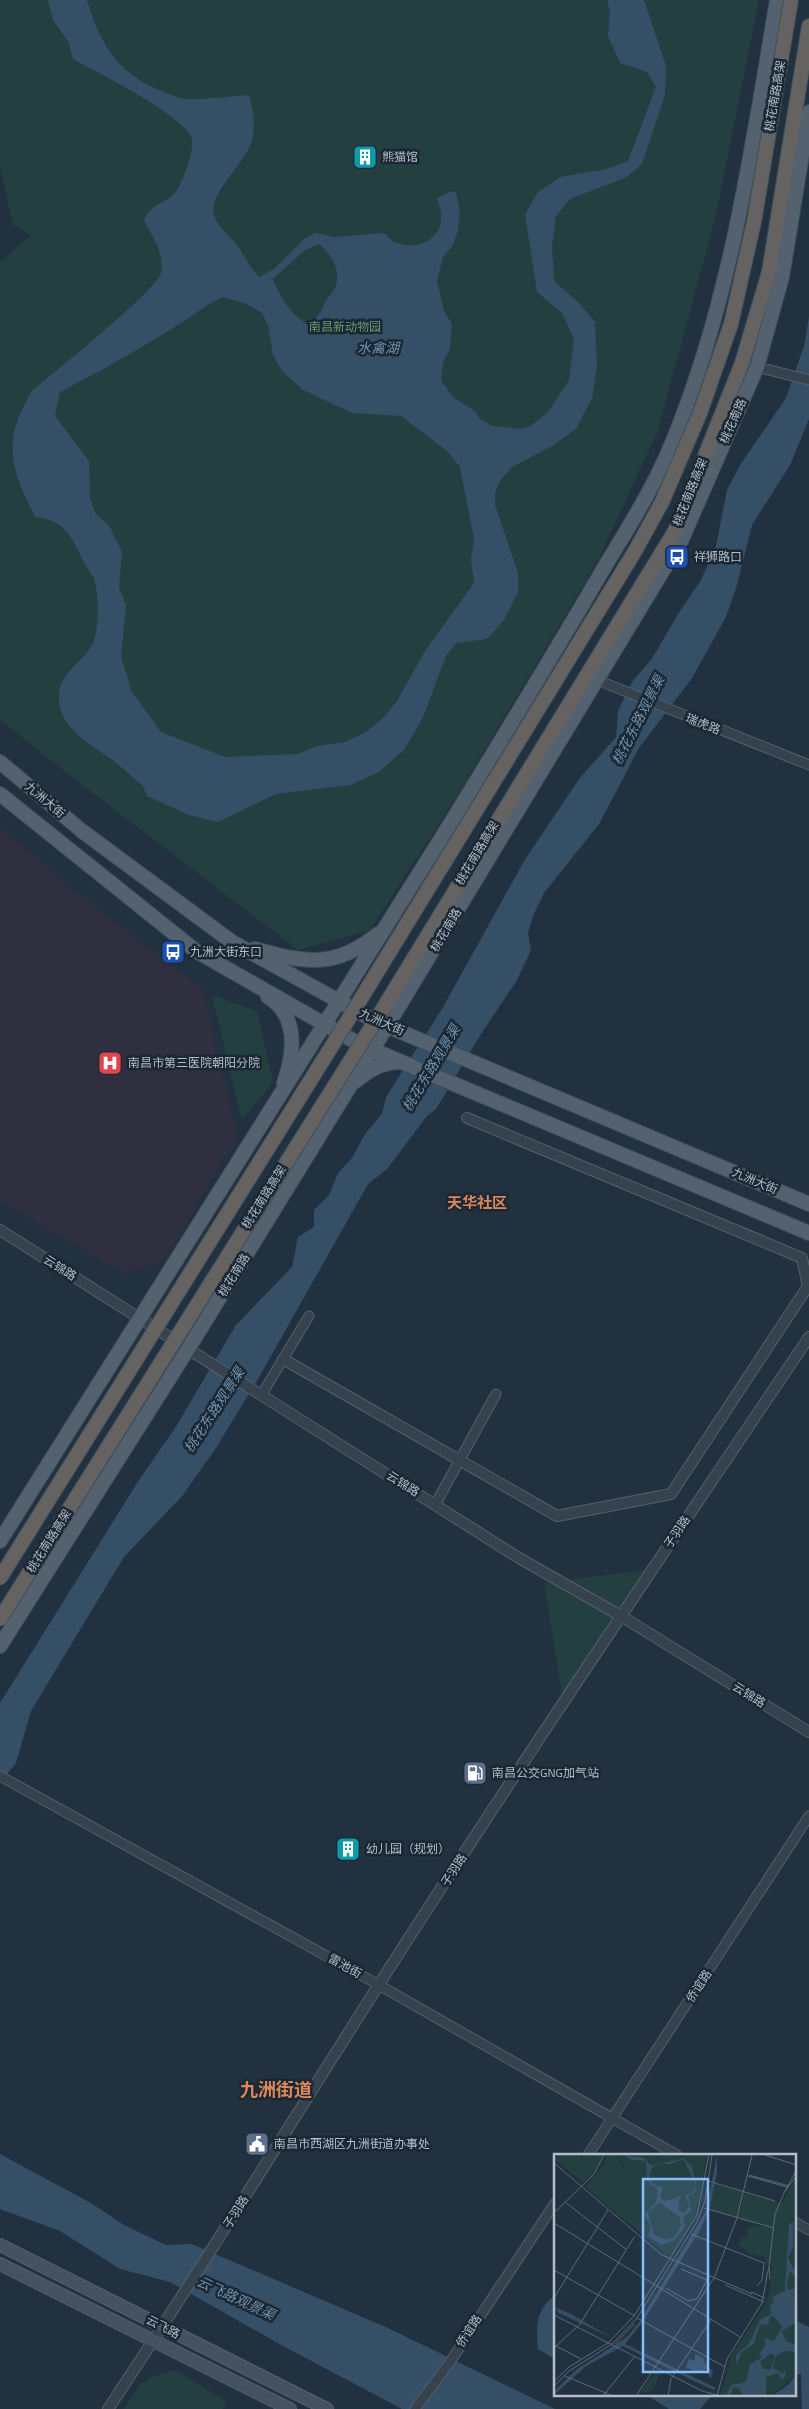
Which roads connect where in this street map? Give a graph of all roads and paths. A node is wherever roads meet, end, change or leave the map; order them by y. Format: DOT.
graph roads {
  1 [pos="777,0"];
  2 [pos="791,0"];
  3 [pos="809,27"];
  4 [pos="809,112"];
  5 [pos="757,367"];
  6 [pos="809,380"];
  7 [pos="598,680"];
  8 [pos="0,762"];
  9 [pos="809,765"];
  10 [pos="0,794"];
  11 [pos="386,928"];
  12 [pos="232,942"];
  13 [pos="196,951"];
  14 [pos="340,1003"];
  15 [pos="326,1026"];
  16 [pos="387,1026"];
  17 [pos="372,1050"];
  18 [pos="403,1062"];
  19 [pos="350,1086"];
  20 [pos="276,1105"];
  21 [pos="467,1118"];
  22 [pos="809,1204"];
  23 [pos="0,1230"];
  24 [pos="809,1233"];
  25 [pos="309,1316"];
  26 [pos="141,1320"];
  27 [pos="809,1337"];
  28 [pos="194,1352"];
  29 [pos="283,1359"];
  30 [pos="260,1393"];
  31 [pos="496,1394"];
  32 [pos="460,1460"];
  33 [pos="435,1504"];
  34 [pos="0,1541"];
  35 [pos="0,1578"];
  36 [pos="621,1616"];
  37 [pos="0,1619"];
  38 [pos="0,1646"];
  39 [pos="809,1732"];
  40 [pos="0,1776"];
  41 [pos="809,1816"];
  42 [pos="379,1985"];
  43 [pos="613,2119"];
  44 [pos="589,2154"];
  45 [pos="675,2154"];
  46 [pos="554,2205"];
  47 [pos="796,2223"];
  48 [pos="809,2230"];
  49 [pos="0,2245"];
  50 [pos="0,2264"];
  51 [pos="163,2326"];
  52 [pos="154,2340"];
  53 [pos="108,2409"];
  54 [pos="290,2409"];
  55 [pos="326,2409"];
  56 [pos="415,2409"];
  1 -- 11 [label="main road"];
  2 -- 35 [label="highway, 桃花南路高架, bridge"];
  3 -- 37 [label="highway, 桃花南路高架, bridge"];
  4 -- 5 [label="main road, 桃花南路"];
  5 -- 6 [label="street"];
  5 -- 7 [label="main road, 桃花南路"];
  7 -- 9 [label="street, 瑞虎路"];
  7 -- 16 [label="main road, 桃花南路"];
  8 -- 12 [label="main road, 九洲大街"];
  10 -- 13 [label="main road, 九洲大街"];
  11 -- 12 [label="main road"];
  11 -- 14 [label="main road"];
  12 -- 14 [label="main road, 九洲大街"];
  13 -- 15 [label="main road, 九洲大街"];
  13 -- 20 [label="main road"];
  14 -- 15 [label="main road"];
  14 -- 16 [label="main road, 九洲大街"];
  15 -- 17 [label="main road, 九洲大街"];
  15 -- 20 [label="main road"];
  16 -- 17 [label="main road, 桃花南路"];
  16 -- 22 [label="main road, 九洲大街"];
  17 -- 18 [label="main road, 九洲大街"];
  17 -- 19 [label="main road, 桃花南路"];
  18 -- 19 [label="main road"];
  18 -- 24 [label="main road, 九洲大街"];
  19 -- 28 [label="main road, 桃花南路"];
  20 -- 26 [label="main road"];
  21 -- 32 [label="street"];
  23 -- 26 [label="street, 云锦路"];
  25 -- 29 [label="street"];
  26 -- 28 [label="street, 云锦路"];
  26 -- 34 [label="main road"];
  27 -- 36 [label="street, 子羽路"];
  28 -- 30 [label="street, 云锦路"];
  28 -- 38 [label="main road, 桃花南路"];
  29 -- 30 [label="street"];
  29 -- 32 [label="street"];
  30 -- 33 [label="street, 云锦路"];
  31 -- 32 [label="street"];
  32 -- 33 [label="street"];
  33 -- 36 [label="street, 云锦路"];
  36 -- 39 [label="street, 云锦路"];
  36 -- 42 [label="street, 子羽路"];
  40 -- 42 [label="street, 雷池街"];
  41 -- 43 [label="street, 侨谊路"];
  42 -- 43 [label="street, 雷池街"];
  42 -- 51 [label="street, 子羽路"];
  43 -- 44 [label="street, 侨谊路"];
  43 -- 45 [label="street, 雷池街"];
  46 -- 56 [label="street, 侨谊路"];
  47 -- 48 [label="street"];
  49 -- 51 [label="main road, 云飞路"];
  50 -- 52 [label="main road, 云飞路"];
  51 -- 52 [label="street, 子羽路"];
  51 -- 55 [label="main road, 云飞路"];
  52 -- 53 [label="street, 子羽路"];
  52 -- 54 [label="main road, 云飞路"];
}
